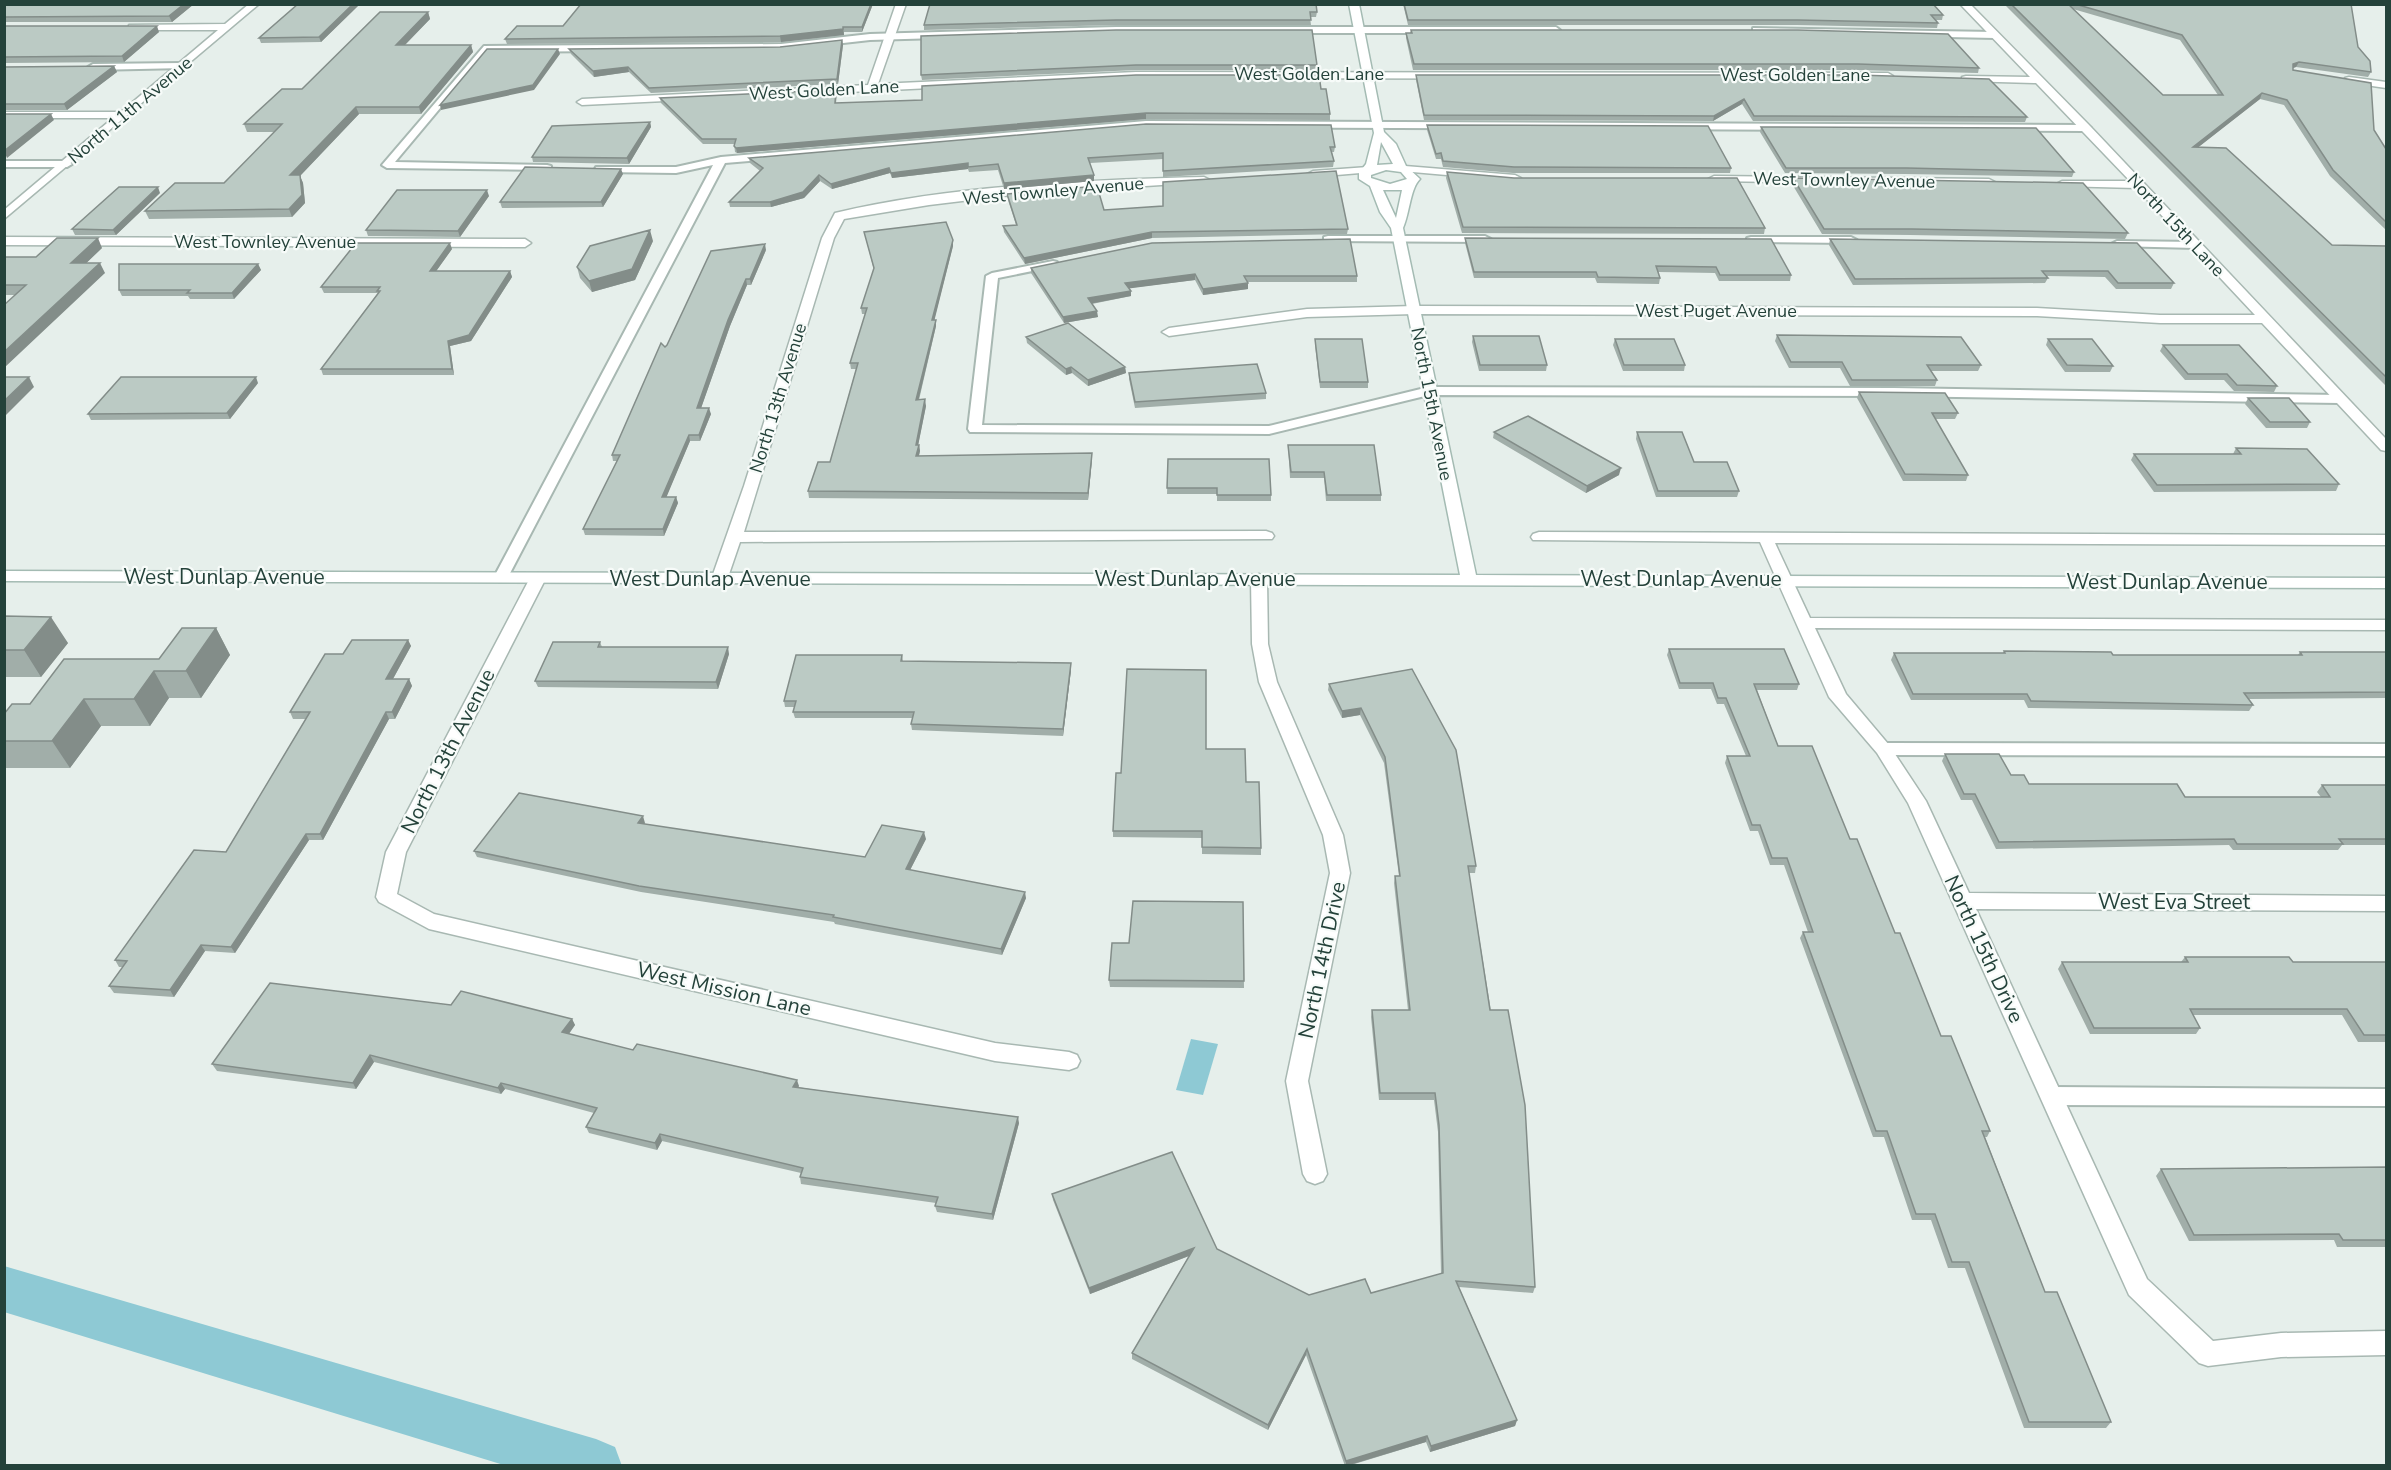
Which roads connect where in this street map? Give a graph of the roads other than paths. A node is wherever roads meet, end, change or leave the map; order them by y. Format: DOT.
graph roads {
  1 [pos="255,4"];
  2 [pos="901,4"];
  3 [pos="1354,4"];
  4 [pos="1964,4"];
  5 [pos="119,27"];
  6 [pos="227,27"];
  7 [pos="1359,30"];
  8 [pos="1568,30"];
  9 [pos="1742,30"];
  10 [pos="1995,35"];
  11 [pos="889,36"];
  12 [pos="182,66"];
  13 [pos="83,67"];
  14 [pos="1367,74"];
  15 [pos="1899,77"];
  16 [pos="1953,79"];
  17 [pos="2342,79"];
  18 [pos="2037,80"];
  19 [pos="2386,85"];
  20 [pos="872,87"];
  21 [pos="582,102"];
  22 [pos="4,115"];
  23 [pos="123,115"];
  24 [pos="1378,128"];
  25 [pos="2086,128"];
  26 [pos="721,160"];
  27 [pos="4,164"];
  28 [pos="67,164"];
  29 [pos="561,168"];
  30 [pos="584,168"];
  31 [pos="1403,168"];
  32 [pos="1369,170"];
  33 [pos="1222,179"];
  34 [pos="1703,179"];
  35 [pos="1999,182"];
  36 [pos="1410,183"];
  37 [pos="1373,184"];
  38 [pos="2046,184"];
  39 [pos="2138,185"];
  40 [pos="4,216"];
  41 [pos="839,216"];
  42 [pos="1398,233"];
  43 [pos="1497,239"];
  44 [pos="1318,240"];
  45 [pos="1733,240"];
  46 [pos="1863,240"];
  47 [pos="4,241"];
  48 [pos="525,243"];
  49 [pos="2101,244"];
  50 [pos="2196,245"];
  51 [pos="1060,262"];
  52 [pos="1413,310"];
  53 [pos="2264,319"];
  54 [pos="1169,332"];
  55 [pos="1429,391"];
  56 [pos="2340,399"];
  57 [pos="2386,447"];
  58 [pos="1266,536"];
  59 [pos="734,537"];
  60 [pos="1539,537"];
  61 [pos="1765,537"];
  62 [pos="2386,540"];
  63 [pos="4,576"];
  64 [pos="501,577"];
  65 [pos="538,578"];
  66 [pos="1259,579"];
  67 [pos="1469,579"];
  68 [pos="1784,579"];
  69 [pos="719,580"];
  70 [pos="2386,583"];
  71 [pos="1804,623"];
  72 [pos="2386,625"];
  73 [pos="1882,749"];
  74 [pos="2386,750"];
  75 [pos="386,897"];
  76 [pos="1962,901"];
  77 [pos="2386,903"];
  78 [pos="1069,1061"];
  79 [pos="2052,1096"];
  80 [pos="2386,1098"];
  81 [pos="1315,1174"];
  82 [pos="2386,1344"];
  1 -- 6 [label="street, North 11th Avenue"];
  2 -- 11 [label="street"];
  3 -- 7 [label="street, North 15th Avenue"];
  4 -- 10 [label="street, North 15th Lane"];
  5 -- 6 [label="street"];
  6 -- 12 [label="street, North 11th Avenue"];
  7 -- 8 [label="lane"];
  7 -- 11 [label="lane"];
  7 -- 14 [label="street, North 15th Avenue"];
  9 -- 10 [label="lane"];
  10 -- 18 [label="street, North 15th Lane"];
  11 -- 20 [label="street"];
  11 -- 29 [label="lane"];
  12 -- 13 [label="lane"];
  12 -- 23 [label="street, North 11th Avenue"];
  14 -- 15 [label="street, West Golden Lane"];
  14 -- 20 [label="street, West Golden Lane"];
  14 -- 24 [label="street, North 15th Avenue"];
  16 -- 18 [label="street"];
  17 -- 19 [label="street"];
  18 -- 25 [label="street, North 15th Lane"];
  20 -- 21 [label="street, West Golden Lane"];
  22 -- 23 [label="street"];
  23 -- 28 [label="street, North 11th Avenue"];
  24 -- 25 [label="lane"];
  24 -- 26 [label="lane"];
  24 -- 31 [label="street, North 15th Avenue"];
  24 -- 32 [label="street, North 15th Avenue"];
  25 -- 39 [label="street, North 15th Lane"];
  26 -- 30 [label="lane"];
  26 -- 64 [label="lane"];
  27 -- 28 [label="lane"];
  28 -- 40 [label="street, North 11th Avenue"];
  31 -- 32 [label="street"];
  31 -- 36 [label="street, North 15th Avenue"];
  31 -- 36 [label="street"];
  32 -- 37 [label="street, North 15th Avenue"];
  32 -- 37 [label="street"];
  33 -- 41 [label="street, West Townley Avenue"];
  34 -- 35 [label="street, West Townley Avenue"];
  36 -- 37 [label="street"];
  36 -- 42 [label="street, North 15th Avenue"];
  37 -- 42 [label="street, North 15th Avenue"];
  38 -- 39 [label="street"];
  39 -- 50 [label="street, North 15th Lane"];
  41 -- 59 [label="street, North 13th Avenue"];
  42 -- 43 [label="lane"];
  42 -- 44 [label="lane"];
  42 -- 52 [label="street, North 15th Avenue"];
  45 -- 46 [label="lane"];
  47 -- 48 [label="street, West Townley Avenue"];
  49 -- 50 [label="lane"];
  50 -- 53 [label="street, North 15th Lane"];
  51 -- 55 [label="lane"];
  52 -- 53 [label="street, West Puget Avenue"];
  52 -- 54 [label="street, West Puget Avenue"];
  52 -- 55 [label="street, North 15th Avenue"];
  53 -- 56 [label="street, North 15th Lane"];
  55 -- 56 [label="lane"];
  55 -- 67 [label="street, North 15th Avenue"];
  56 -- 57 [label="street, North 15th Lane"];
  58 -- 59 [label="street, West Dunlap Avenue"];
  59 -- 69 [label="street, North 13th Avenue"];
  60 -- 61 [label="street, West Dunlap Avenue"];
  61 -- 62 [label="street, West Dunlap Avenue"];
  61 -- 68 [label="street, North 15th Drive"];
  63 -- 64 [label="street, West Dunlap Avenue"];
  64 -- 65 [label="street, West Dunlap Avenue"];
  65 -- 69 [label="street, West Dunlap Avenue"];
  65 -- 75 [label="street, North 13th Avenue"];
  66 -- 67 [label="street, West Dunlap Avenue"];
  66 -- 69 [label="street, West Dunlap Avenue"];
  66 -- 81 [label="street, North 14th Drive"];
  67 -- 68 [label="street, West Dunlap Avenue"];
  68 -- 70 [label="street, West Dunlap Avenue"];
  68 -- 71 [label="street, North 15th Drive"];
  71 -- 72 [label="street, West Dunlap Avenue"];
  71 -- 73 [label="street, North 15th Drive"];
  73 -- 74 [label="lane"];
  73 -- 76 [label="street, North 15th Drive"];
  75 -- 78 [label="street, West Mission Lane"];
  76 -- 77 [label="street, West Eva Street"];
  76 -- 79 [label="street, North 15th Drive"];
  79 -- 80 [label="lane"];
  79 -- 82 [label="street, North 15th Drive"];
}
